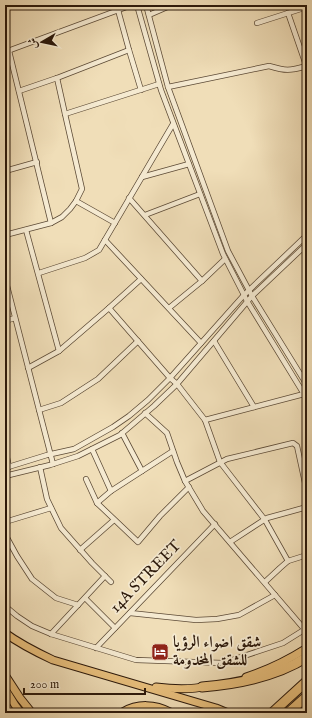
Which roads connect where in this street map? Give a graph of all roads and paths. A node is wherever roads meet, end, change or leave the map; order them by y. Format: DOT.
graph roads {
  1 [pos="132,5"];
  2 [pos="137,5"];
  3 [pos="146,5"];
  4 [pos="172,5"];
  5 [pos="307,7"];
  6 [pos="118,10"];
  7 [pos="288,13"];
  8 [pos="149,15"];
  9 [pos="257,23"];
  10 [pos="129,50"];
  11 [pos="7,52"];
  12 [pos="307,67"];
  13 [pos="57,78"];
  14 [pos="159,84"];
  15 [pos="168,87"];
  16 [pos="141,90"];
  17 [pos="19,91"];
  18 [pos="65,114"];
  19 [pos="174,124"];
  20 [pos="37,162"];
  21 [pos="189,164"];
  22 [pos="5,171"];
  23 [pos="142,177"];
  24 [pos="200,194"];
  25 [pos="130,198"];
  26 [pos="76,201"];
  27 [pos="145,215"];
  28 [pos="51,223"];
  29 [pos="115,223"];
  30 [pos="26,230"];
  31 [pos="5,235"];
  32 [pos="307,235"];
  33 [pos="105,240"];
  34 [pos="307,244"];
  35 [pos="225,259"];
  36 [pos="39,273"];
  37 [pos="141,279"];
  38 [pos="5,280"];
  39 [pos="202,281"];
  40 [pos="249,291"];
  41 [pos="244,296"];
  42 [pos="252,296"];
  43 [pos="247,301"];
  44 [pos="109,308"];
  45 [pos="169,308"];
  46 [pos="15,318"];
  47 [pos="5,321"];
  48 [pos="138,341"];
  49 [pos="214,341"];
  50 [pos="201,343"];
  51 [pos="59,351"];
  52 [pos="28,368"];
  53 [pos="170,378"];
  54 [pos="177,384"];
  55 [pos="307,385"];
  56 [pos="306,396"];
  57 [pos="254,407"];
  58 [pos="39,410"];
  59 [pos="145,413"];
  60 [pos="205,420"];
  61 [pos="122,433"];
  62 [pos="5,448"];
  63 [pos="92,449"];
  64 [pos="173,451"];
  65 [pos="51,454"];
  66 [pos="220,462"];
  67 [pos="53,464"];
  68 [pos="7,467"];
  69 [pos="40,467"];
  70 [pos="142,471"];
  71 [pos="5,476"];
  72 [pos="86,479"];
  73 [pos="185,481"];
  74 [pos="189,487"];
  75 [pos="111,491"];
  76 [pos="307,492"];
  77 [pos="97,503"];
  78 [pos="307,507"];
  79 [pos="51,508"];
  80 [pos="114,520"];
  81 [pos="265,520"];
  82 [pos="5,522"];
  83 [pos="215,524"];
  84 [pos="5,534"];
  85 [pos="230,542"];
  86 [pos="80,550"];
  87 [pos="307,554"];
  88 [pos="288,561"];
  89 [pos="105,576"];
  90 [pos="111,582"];
  91 [pos="265,582"];
  92 [pos="275,594"];
  93 [pos="85,598"];
  94 [pos="78,605"];
  95 [pos="5,606"];
  96 [pos="130,613"];
  97 [pos="115,628"];
  98 [pos="306,629"];
  99 [pos="5,633"];
  100 [pos="51,634"];
  101 [pos="96,648"];
  102 [pos="307,648"];
  103 [pos="307,658"];
  104 [pos="102,674"];
  105 [pos="5,675"];
  106 [pos="307,681"];
  107 [pos="202,687"];
  108 [pos="5,689"];
  109 [pos="307,696"];
  110 [pos="21,713"];
  111 [pos="32,713"];
  112 [pos="123,713"];
  113 [pos="170,713"];
  114 [pos="228,713"];
  115 [pos="272,713"];
  116 [pos="288,713"];
  1 -- 6 [label="street"];
  2 -- 14 [label="street"];
  3 -- 8 [label="street"];
  4 -- 8 [label="street"];
  5 -- 7 [label="street"];
  6 -- 10 [label="street"];
  6 -- 11 [label="street"];
  7 -- 9 [label="street"];
  7 -- 12 [label="street"];
  8 -- 15 [label="street"];
  10 -- 13 [label="street"];
  10 -- 16 [label="street"];
  11 -- 17 [label="street"];
  12 -- 15 [label="street"];
  13 -- 17 [label="street"];
  13 -- 18 [label="street"];
  14 -- 16 [label="street"];
  14 -- 19 [label="street"];
  15 -- 40 [label="street"];
  16 -- 18 [label="street"];
  17 -- 20 [label="street"];
  18 -- 26 [label="street"];
  19 -- 21 [label="street"];
  19 -- 23 [label="street"];
  20 -- 22 [label="street"];
  20 -- 28 [label="street"];
  21 -- 23 [label="street"];
  21 -- 24 [label="street"];
  23 -- 25 [label="street"];
  24 -- 27 [label="street"];
  24 -- 35 [label="street"];
  25 -- 27 [label="street"];
  25 -- 29 [label="street"];
  26 -- 28 [label="street"];
  26 -- 29 [label="street"];
  27 -- 39 [label="street"];
  28 -- 30 [label="street"];
  29 -- 33 [label="street"];
  30 -- 31 [label="street"];
  30 -- 36 [label="street"];
  32 -- 40 [label="street"];
  33 -- 36 [label="street"];
  33 -- 37 [label="street"];
  34 -- 42 [label="street"];
  35 -- 39 [label="street"];
  35 -- 41 [label="street"];
  36 -- 51 [label="street"];
  37 -- 44 [label="street"];
  37 -- 45 [label="street"];
  38 -- 46 [label="street"];
  39 -- 45 [label="street"];
  40 -- 41 [label="street"];
  40 -- 42 [label="street"];
  41 -- 43 [label="street"];
  41 -- 50 [label="street"];
  42 -- 43 [label="street"];
  42 -- 55 [label="street"];
  43 -- 49 [label="street"];
  43 -- 56 [label="street"];
  44 -- 48 [label="street"];
  44 -- 51 [label="street"];
  45 -- 50 [label="street"];
  46 -- 47 [label="street"];
  46 -- 52 [label="street"];
  48 -- 53 [label="street"];
  48 -- 58 [label="street"];
  49 -- 54 [label="street"];
  49 -- 57 [label="street"];
  50 -- 53 [label="street"];
  51 -- 52 [label="street"];
  52 -- 58 [label="street"];
  53 -- 54 [label="street"];
  53 -- 65 [label="street"];
  54 -- 59 [label="street"];
  54 -- 60 [label="street"];
  56 -- 57 [label="street"];
  57 -- 60 [label="street"];
  58 -- 65 [label="street"];
  59 -- 61 [label="street"];
  59 -- 64 [label="street"];
  60 -- 66 [label="street"];
  61 -- 63 [label="street"];
  61 -- 70 [label="street"];
  62 -- 68 [label="street"];
  63 -- 67 [label="street"];
  63 -- 75 [label="street"];
  64 -- 70 [label="street"];
  64 -- 73 [label="street"];
  65 -- 67 [label="street"];
  65 -- 68 [label="street"];
  66 -- 73 [label="street"];
  66 -- 76 [label="street"];
  66 -- 81 [label="street"];
  67 -- 69 [label="street"];
  69 -- 71 [label="street"];
  69 -- 79 [label="street"];
  70 -- 75 [label="street"];
  72 -- 77 [label="street"];
  73 -- 74 [label="street"];
  74 -- 80 [label="street"];
  74 -- 83 [label="street"];
  75 -- 77 [label="street"];
  77 -- 80 [label="street"];
  78 -- 81 [label="street"];
  79 -- 82 [label="street"];
  79 -- 86 [label="street"];
  80 -- 86 [label="street"];
  81 -- 85 [label="street"];
  81 -- 88 [label="street"];
  83 -- 85 [label="street"];
  83 -- 96 [label="street, 14A STREET"];
  84 -- 94 [label="street"];
  85 -- 91 [label="street"];
  86 -- 89 [label="street"];
  87 -- 88 [label="street"];
  88 -- 91 [label="street"];
  89 -- 90 [label="street"];
  89 -- 93 [label="street"];
  91 -- 92 [label="street"];
  92 -- 96 [label="street"];
  92 -- 98 [label="street"];
  93 -- 94 [label="street"];
  93 -- 97 [label="street"];
  94 -- 100 [label="street"];
  95 -- 100 [label="street"];
  96 -- 97 [label="street, 14A STREET"];
  97 -- 101 [label="street, 14A STREET"];
  98 -- 101 [label="street"];
  99 -- 104 [label="main road"];
  100 -- 101 [label="street"];
  102 -- 107 [label="main road"];
  103 -- 107 [label="highway"];
  104 -- 107 [label="main road"];
  104 -- 114 [label="main road"];
  105 -- 111 [label="main road"];
  106 -- 115 [label="highway"];
  108 -- 110 [label="main road"];
  109 -- 116 [label="highway"];
  112 -- 113 [label="highway"];
}
